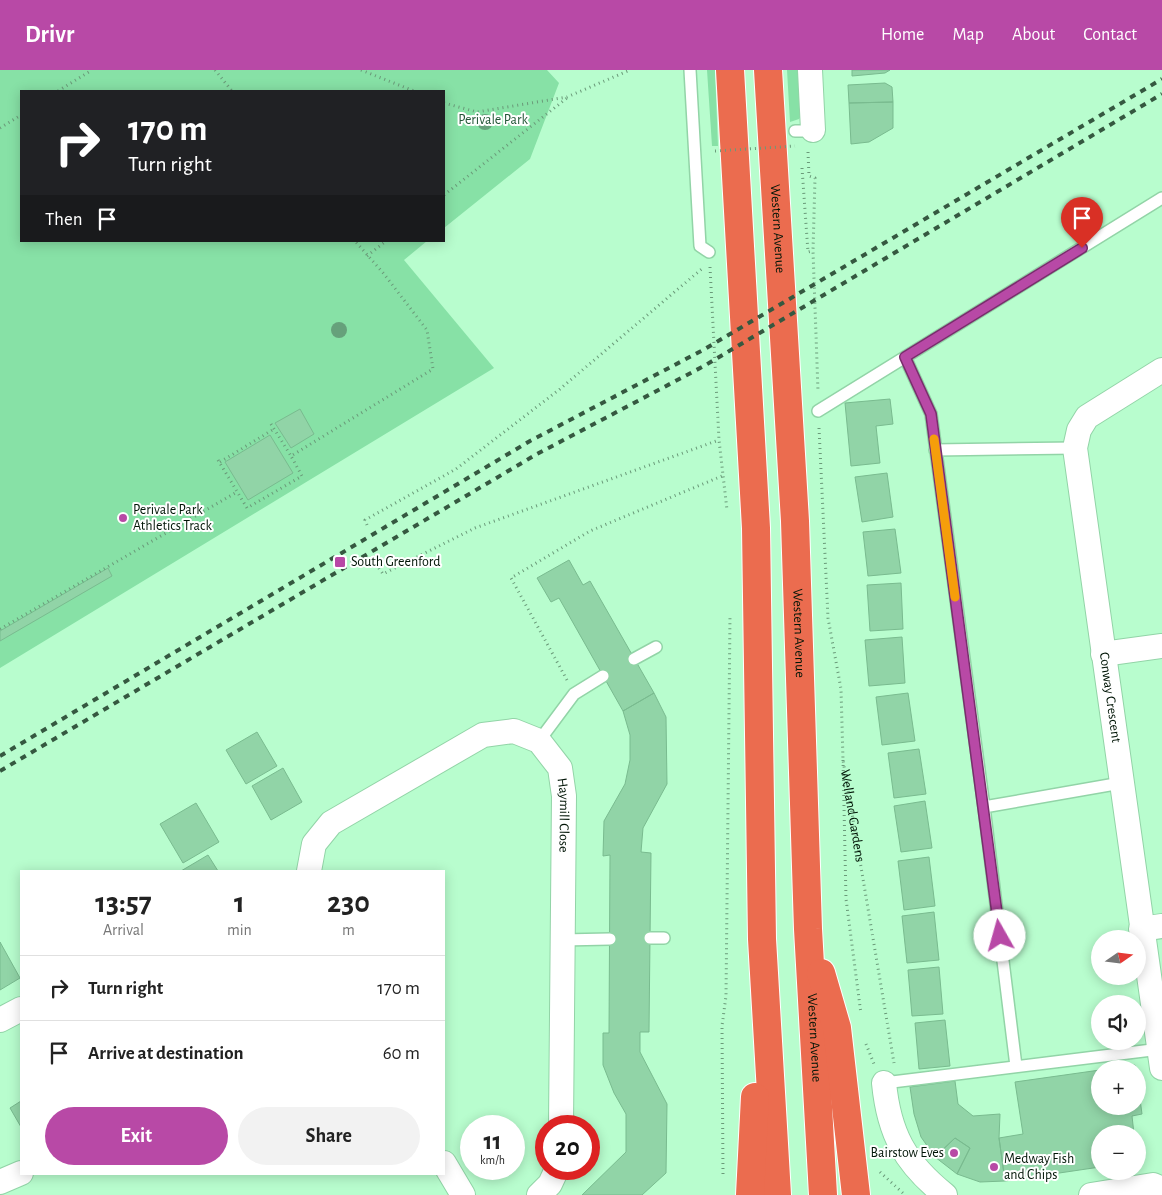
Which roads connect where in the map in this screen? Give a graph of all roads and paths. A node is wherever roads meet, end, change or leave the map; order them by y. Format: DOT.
graph roads {
  1 [pos="92,70"];
  2 [pos="215,70"];
  3 [pos="361,70"];
  4 [pos="630,70"];
  5 [pos="690,70"];
  6 [pos="730,70"];
  7 [pos="768,70"];
  8 [pos="810,70"];
  9 [pos="60,90"];
  10 [pos="231,90"];
  11 [pos="411,90"];
  12 [pos="567,97"];
  13 [pos="445,103"];
  14 [pos="20,115"];
  15 [pos="0,128"];
  16 [pos="809,136"];
  17 [pos="795,146"];
  18 [pos="716,152"];
  19 [pos="801,164"];
  20 [pos="445,194"];
  21 [pos="1162,198"];
  22 [pos="356,242"];
  23 [pos="385,242"];
  24 [pos="813,251"];
  25 [pos="367,256"];
  26 [pos="709,257"];
  27 [pos="905,357"];
  28 [pos="1162,370"];
  29 [pos="818,411"];
  30 [pos="272,424"];
  31 [pos="274,428"];
  32 [pos="719,440"];
  33 [pos="1075,448"];
  34 [pos="935,450"];
  35 [pos="291,456"];
  36 [pos="722,476"];
  37 [pos="238,492"];
  38 [pos="729,519"];
  39 [pos="367,525"];
  40 [pos="376,564"];
  41 [pos="730,615"];
  42 [pos="0,629"];
  43 [pos="1162,646"];
  44 [pos="656,647"];
  45 [pos="1103,654"];
  46 [pos="634,659"];
  47 [pos="603,676"];
  48 [pos="574,694"];
  49 [pos="539,741"];
  50 [pos="843,760"];
  51 [pos="1121,783"];
  52 [pos="984,807"];
  53 [pos="309,870"];
  54 [pos="808,928"];
  55 [pos="1151,928"];
  56 [pos="650,938"];
  57 [pos="664,938"];
  58 [pos="610,939"];
  59 [pos="762,939"];
  60 [pos="562,940"];
  61 [pos="20,1010"];
  62 [pos="0,1020"];
  63 [pos="863,1024"];
  64 [pos="866,1043"];
  65 [pos="1161,1058"];
  66 [pos="1016,1066"];
  67 [pos="884,1084"];
  68 [pos="560,1115"];
  69 [pos="445,1165"];
  70 [pos="20,1173"];
  71 [pos="880,1174"];
  72 [pos="724,1178"];
  73 [pos="552,1180"];
  74 [pos="0,1182"];
  75 [pos="1162,1189"];
  76 [pos="462,1195"];
  77 [pos="539,1195"];
  78 [pos="750,1195"];
  79 [pos="776,1195"];
  80 [pos="823,1195"];
  81 [pos="856,1195"];
  82 [pos="905,1195"];
  83 [pos="945,1195"];
  84 [pos="1092,1195"];
  1 -- 9 [label="path"];
  2 -- 10 [label="path"];
  3 -- 11 [label="path"];
  4 -- 12 [label="path"];
  5 -- 26 [label="lane"];
  6 -- 59 [label="highway"];
  7 -- 54 [label="highway, Western Avenue"];
  8 -- 16 [label="street"];
  12 -- 13 [label="path"];
  12 -- 20 [label="path"];
  14 -- 15 [label="path"];
  16 -- 24 [label="path"];
  17 -- 18 [label="path, bridge"];
  19 -- 24 [label="path"];
  21 -- 27 [label="lane"];
  22 -- 25 [label="path"];
  23 -- 25 [label="path"];
  24 -- 29 [label="path, Welland Gardens"];
  25 -- 35 [label="path"];
  26 -- 32 [label="path"];
  26 -- 39 [label="path"];
  27 -- 29 [label="lane"];
  27 -- 34 [label="lane"];
  28 -- 33 [label="street, Conway Crescent"];
  29 -- 50 [label="path, Welland Gardens"];
  30 -- 31 [label="path"];
  31 -- 35 [label="path"];
  31 -- 37 [label="path"];
  32 -- 36 [label="path"];
  32 -- 40 [label="path"];
  33 -- 34 [label="lane"];
  33 -- 45 [label="street, Conway Crescent"];
  34 -- 52 [label="lane"];
  35 -- 37 [label="path"];
  36 -- 38 [label="path"];
  36 -- 48 [label="path"];
  37 -- 42 [label="path"];
  41 -- 72 [label="path"];
  43 -- 45 [label="street"];
  44 -- 46 [label="lane"];
  45 -- 51 [label="street, Conway Crescent"];
  47 -- 48 [label="lane"];
  48 -- 49 [label="lane"];
  49 -- 53 [label="street"];
  49 -- 60 [label="street, Haymill Close"];
  50 -- 63 [label="path"];
  50 -- 67 [label="path, Welland Gardens"];
  51 -- 52 [label="lane"];
  51 -- 55 [label="street, Conway Crescent"];
  52 -- 66 [label="lane"];
  54 -- 80 [label="highway, Western Avenue"];
  54 -- 81 [label="highway"];
  55 -- 65 [label="street, Conway Crescent"];
  56 -- 57 [label="lane"];
  58 -- 60 [label="lane"];
  59 -- 78 [label="highway"];
  59 -- 79 [label="highway"];
  60 -- 68 [label="street, Haymill Close"];
  61 -- 62 [label="street"];
  64 -- 67 [label="path"];
  65 -- 66 [label="lane"];
  66 -- 67 [label="lane"];
  67 -- 83 [label="street"];
  69 -- 76 [label="street"];
  70 -- 74 [label="street"];
  71 -- 82 [label="path"];
  73 -- 77 [label="street"];
  75 -- 84 [label="street"];
}
